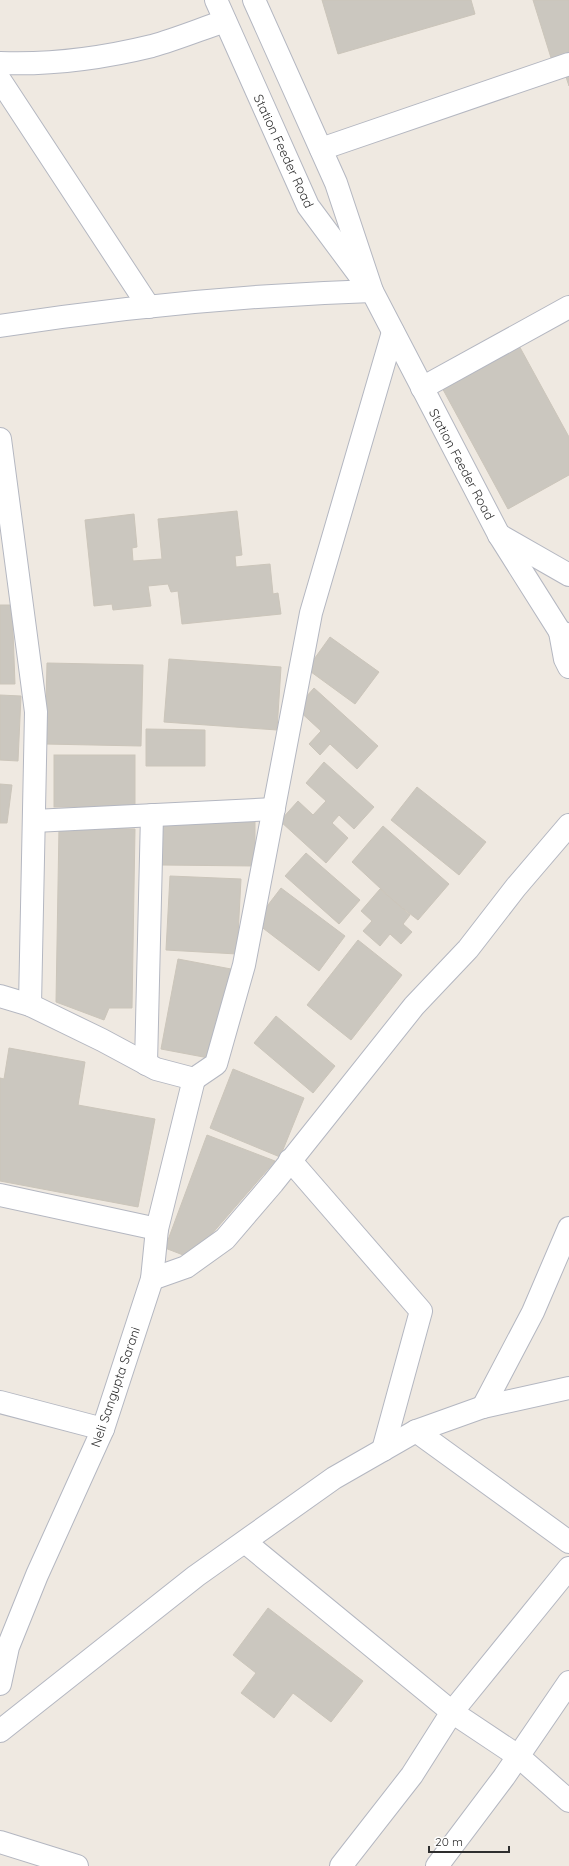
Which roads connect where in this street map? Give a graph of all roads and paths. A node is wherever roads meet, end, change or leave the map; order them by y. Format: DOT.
graph roads {
  1 [pos="216,0"];
  2 [pos="254,0"];
  3 [pos="225,21"];
  4 [pos="0,63"];
  5 [pos="569,64"];
  6 [pos="0,80"];
  7 [pos="321,149"];
  8 [pos="372,291"];
  9 [pos="569,306"];
  10 [pos="149,307"];
  11 [pos="0,326"];
  12 [pos="393,332"];
  13 [pos="422,388"];
  14 [pos="0,439"];
  15 [pos="499,535"];
  16 [pos="569,575"];
  17 [pos="566,638"];
  18 [pos="569,667"];
  19 [pos="274,809"];
  20 [pos="152,815"];
  21 [pos="34,821"];
  22 [pos="569,825"];
  23 [pos="0,996"];
  24 [pos="30,1004"];
  25 [pos="146,1064"];
  26 [pos="194,1079"];
  27 [pos="290,1160"];
  28 [pos="0,1195"];
  29 [pos="569,1228"];
  30 [pos="157,1229"];
  31 [pos="152,1279"];
  32 [pos="569,1388"];
  33 [pos="0,1402"];
  34 [pos="483,1407"];
  35 [pos="103,1429"];
  36 [pos="416,1431"];
  37 [pos="383,1450"];
  38 [pos="244,1542"];
  39 [pos="569,1542"];
  40 [pos="569,1568"];
  41 [pos="569,1682"];
  42 [pos="0,1684"];
  43 [pos="452,1712"];
  44 [pos="0,1731"];
  45 [pos="518,1756"];
  46 [pos="569,1801"];
  47 [pos="0,1842"];
  48 [pos="77,1866"];
  49 [pos="342,1866"];
  50 [pos="437,1866"];
  1 -- 3 [label="street, Station Feeder Road"];
  2 -- 7 [label="street, Station Feeder Road"];
  3 -- 4 [label="street"];
  3 -- 8 [label="street, Station Feeder Road"];
  5 -- 7 [label="street"];
  6 -- 10 [label="street"];
  7 -- 8 [label="street, Station Feeder Road"];
  8 -- 10 [label="street"];
  8 -- 12 [label="street, Station Feeder Road"];
  9 -- 13 [label="street"];
  10 -- 11 [label="street"];
  12 -- 13 [label="street, Station Feeder Road"];
  12 -- 19 [label="street"];
  13 -- 15 [label="street, Station Feeder Road"];
  14 -- 21 [label="street"];
  15 -- 16 [label="street"];
  15 -- 17 [label="street, Station Feeder Road"];
  17 -- 18 [label="street"];
  19 -- 20 [label="street"];
  19 -- 26 [label="street"];
  20 -- 21 [label="street"];
  20 -- 25 [label="street"];
  21 -- 24 [label="street"];
  22 -- 27 [label="street"];
  23 -- 24 [label="street"];
  24 -- 25 [label="street"];
  25 -- 26 [label="street"];
  26 -- 30 [label="street, Neli Sangupta Sarani"];
  27 -- 31 [label="street"];
  27 -- 37 [label="street"];
  28 -- 30 [label="street"];
  29 -- 34 [label="street"];
  30 -- 31 [label="street, Neli Sangupta Sarani"];
  31 -- 35 [label="street, Neli Sangupta Sarani"];
  32 -- 34 [label="street"];
  33 -- 35 [label="street"];
  34 -- 36 [label="street"];
  35 -- 42 [label="street, Neli Sangupta Sarani"];
  36 -- 37 [label="street"];
  36 -- 39 [label="street"];
  37 -- 38 [label="street"];
  38 -- 43 [label="street"];
  38 -- 44 [label="street"];
  40 -- 43 [label="street"];
  41 -- 45 [label="street"];
  43 -- 45 [label="street"];
  43 -- 49 [label="street"];
  45 -- 46 [label="street"];
  45 -- 50 [label="street"];
  47 -- 48 [label="street"];
}
